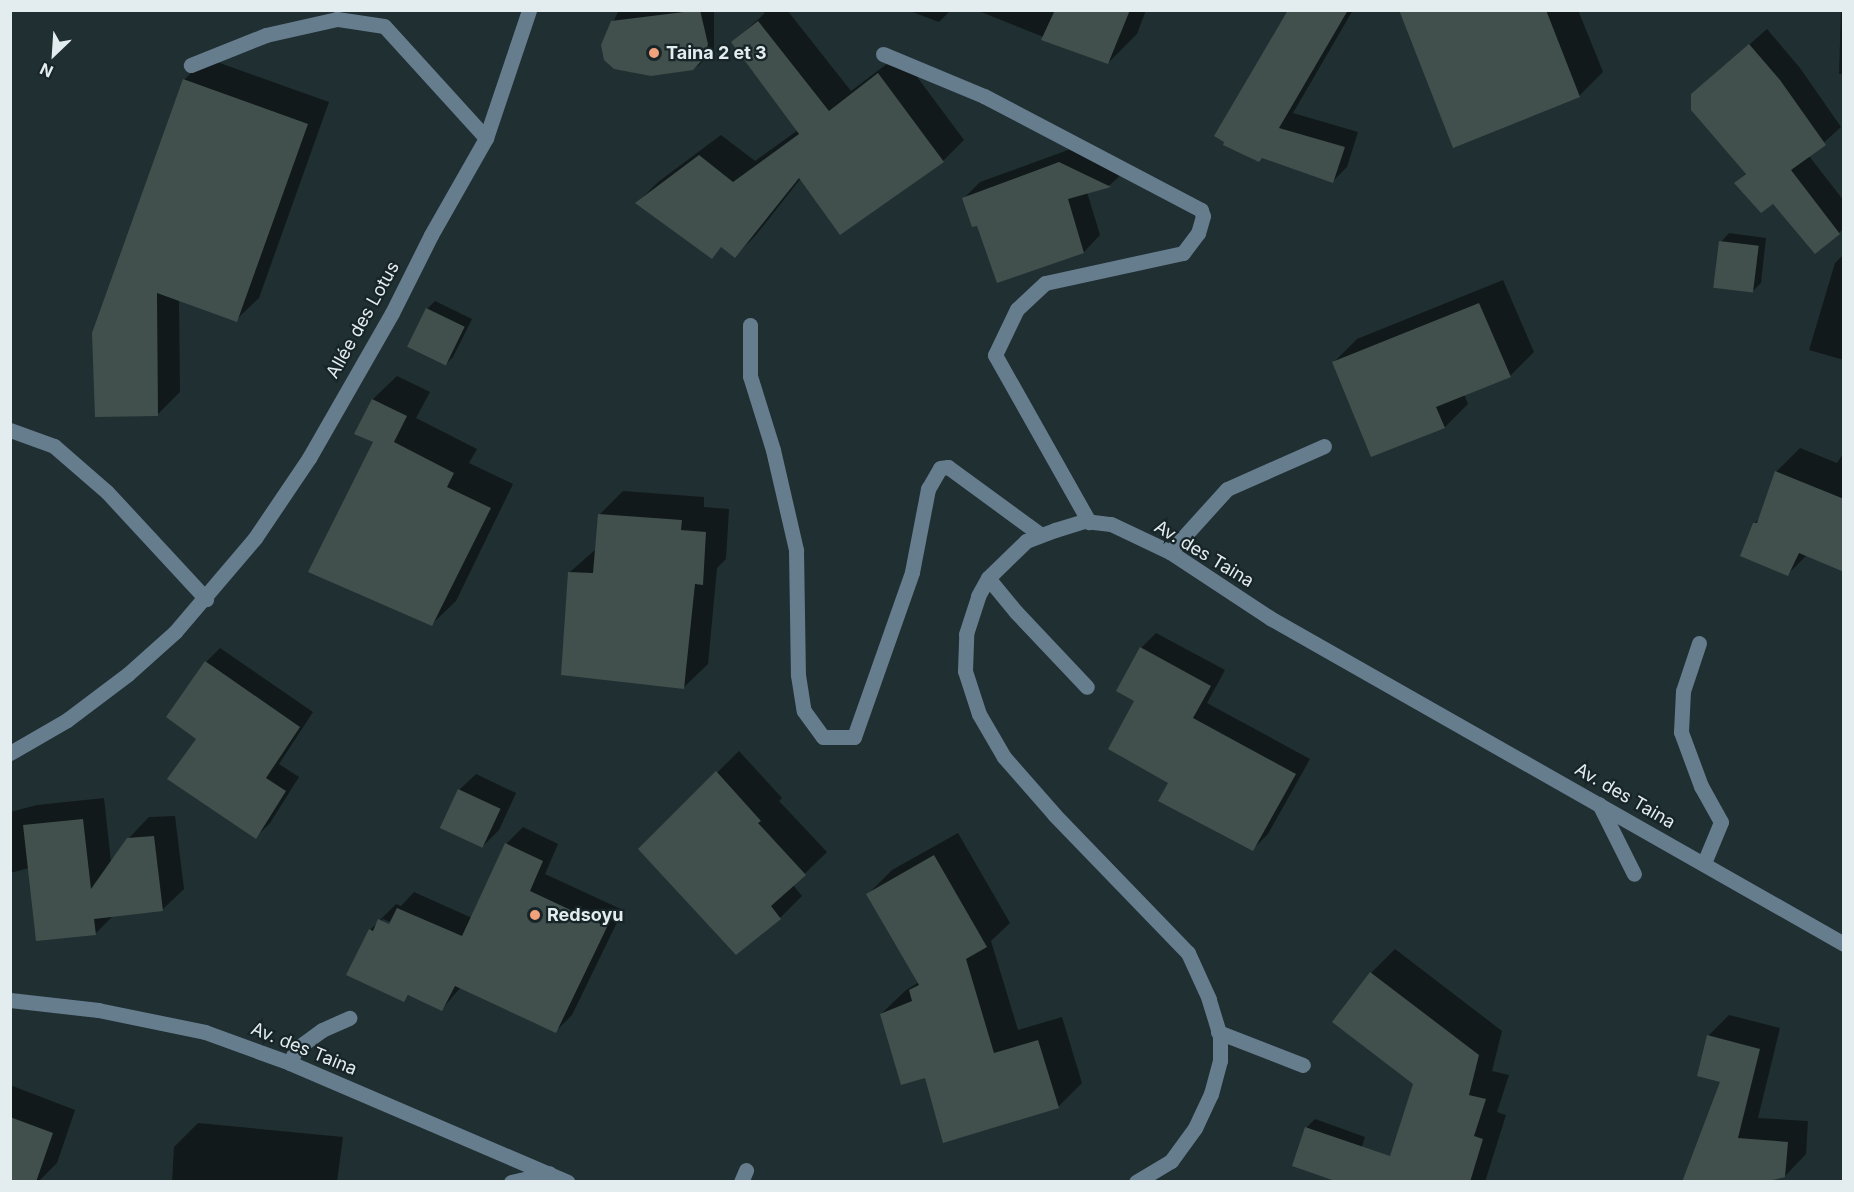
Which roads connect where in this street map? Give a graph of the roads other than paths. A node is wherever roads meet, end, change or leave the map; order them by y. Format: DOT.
graph roads {
  1 [pos="529,10"];
  2 [pos="883,54"];
  3 [pos="191,65"];
  4 [pos="486,138"];
  5 [pos="750,326"];
  6 [pos="10,430"];
  7 [pos="1324,446"];
  8 [pos="1089,522"];
  9 [pos="1041,535"];
  10 [pos="1170,552"];
  11 [pos="988,578"];
  12 [pos="206,598"];
  13 [pos="1699,643"];
  14 [pos="1087,687"];
  15 [pos="10,753"];
  16 [pos="1599,804"];
  17 [pos="1704,863"];
  18 [pos="1634,874"];
  19 [pos="1844,944"];
  20 [pos="10,1000"];
  21 [pos="349,1018"];
  22 [pos="1218,1032"];
  23 [pos="290,1063"];
  24 [pos="1303,1065"];
  25 [pos="549,1173"];
  26 [pos="1153,1176"];
  27 [pos="511,1182"];
  28 [pos="568,1182"];
  29 [pos="1136,1182"];
  1 -- 4 [label="street, Allée des Lotus"];
  2 -- 8 [label="street"];
  3 -- 4 [label="street"];
  4 -- 12 [label="street, Allée des Lotus"];
  5 -- 9 [label="street"];
  6 -- 12 [label="street"];
  7 -- 10 [label="street"];
  8 -- 9 [label="street, Av. des Taina"];
  8 -- 10 [label="street, Av. des Taina"];
  9 -- 11 [label="street, Av. des Taina"];
  10 -- 16 [label="street, Av. des Taina"];
  11 -- 14 [label="street"];
  11 -- 22 [label="street, Av. des Taina"];
  12 -- 15 [label="street, Allée des Lotus"];
  13 -- 17 [label="street"];
  16 -- 17 [label="street, Av. des Taina"];
  16 -- 18 [label="street"];
  17 -- 19 [label="street, Av. des Taina"];
  20 -- 23 [label="street, Av. des Taina"];
  21 -- 23 [label="street"];
  22 -- 24 [label="street"];
  22 -- 26 [label="street, Av. des Taina"];
  23 -- 25 [label="street, Av. des Taina"];
  25 -- 27 [label="street"];
  25 -- 28 [label="street, Av. des Taina"];
  26 -- 29 [label="street, Av. des Taina"];
}
